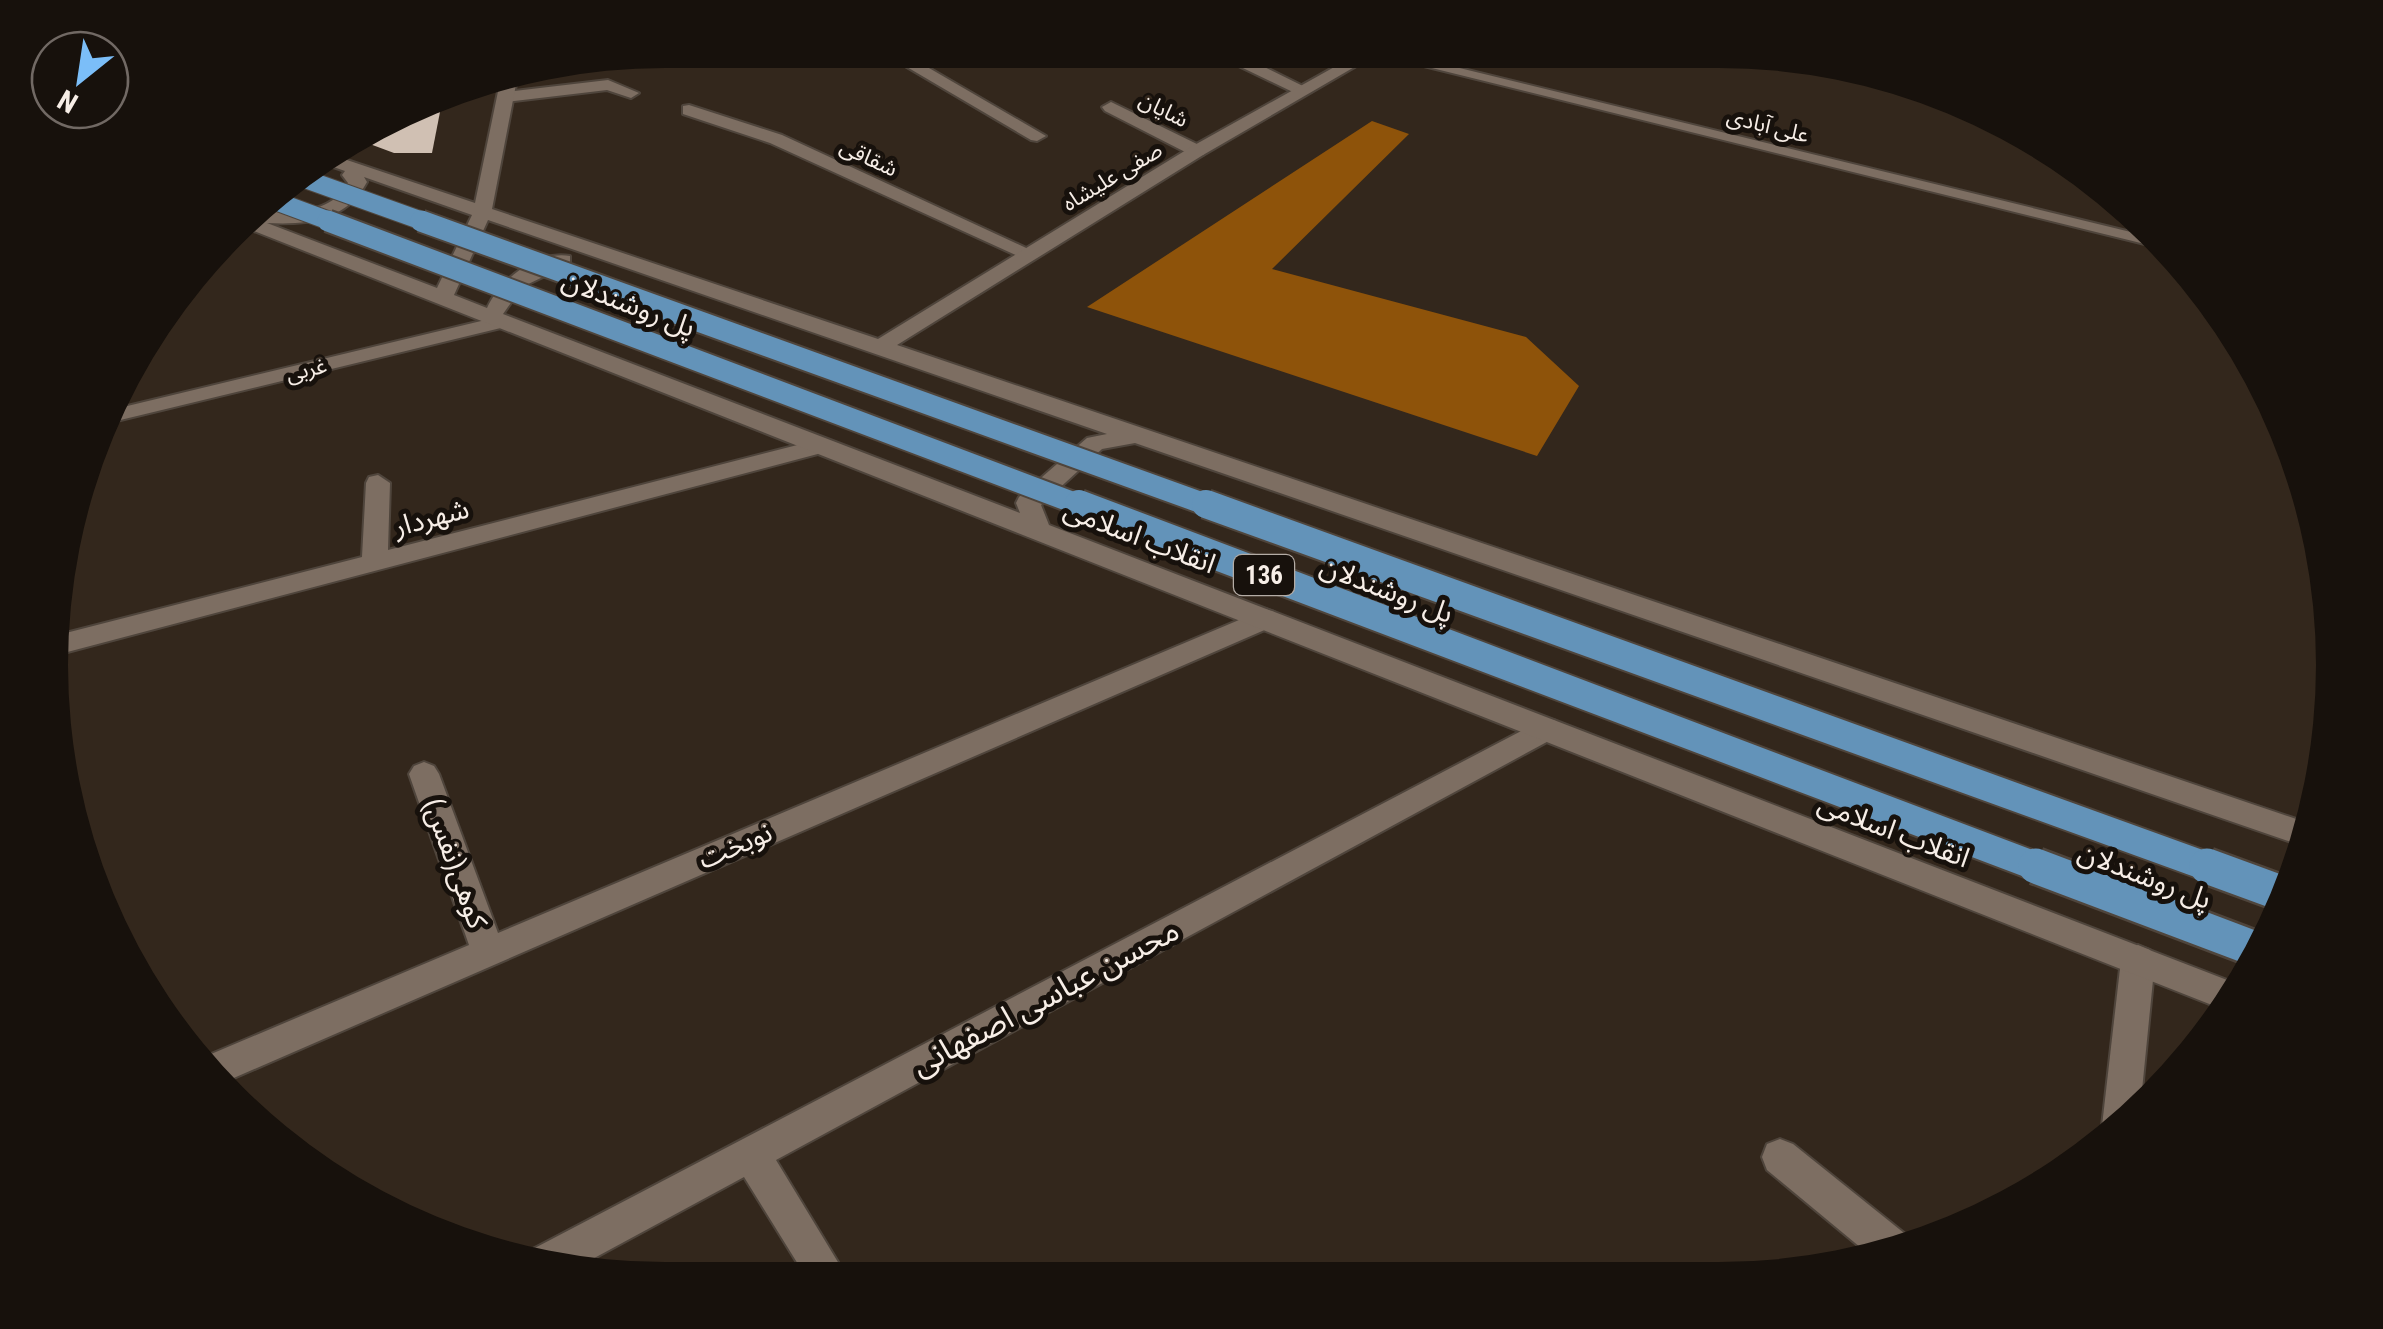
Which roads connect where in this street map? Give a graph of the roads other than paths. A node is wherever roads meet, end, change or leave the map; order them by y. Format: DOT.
graph roads {
  1 [pos="923,67"];
  2 [pos="1254,67"];
  3 [pos="1344,67"];
  4 [pos="1438,67"];
  5 [pos="508,89"];
  6 [pos="1303,90"];
  7 [pos="631,93"];
  8 [pos="506,97"];
  9 [pos="1111,106"];
  10 [pos="690,110"];
  11 [pos="1036,136"];
  12 [pos="1196,150"];
  13 [pos="340,164"];
  14 [pos="336,166"];
  15 [pos="313,182"];
  16 [pos="285,205"];
  17 [pos="482,214"];
  18 [pos="269,218"];
  19 [pos="263,224"];
  20 [pos="2138,240"];
  21 [pos="1027,254"];
  22 [pos="610,257"];
  23 [pos="444,296"];
  24 [pos="498,320"];
  25 [pos="878,348"];
  26 [pos="123,414"];
  27 [pos="1133,437"];
  28 [pos="821,446"];
  29 [pos="378,483"];
  30 [pos="1039,532"];
  31 [pos="376,562"];
  32 [pos="1264,620"];
  33 [pos="69,642"];
  34 [pos="1546,729"];
  35 [pos="424,774"];
  36 [pos="2292,830"];
  37 [pos="2271,890"];
  38 [pos="2245,945"];
  39 [pos="488,951"];
  40 [pos="2138,960"];
  41 [pos="2218,992"];
  42 [pos="223,1066"];
  43 [pos="2122,1104"];
  44 [pos="751,1154"];
  45 [pos="1780,1157"];
  46 [pos="1881,1239"];
  47 [pos="566,1253"];
  48 [pos="819,1262"];
  1 -- 11 [label="main road"];
  2 -- 6 [label="main road"];
  3 -- 6 [label="main road, صفی علیشاه"];
  4 -- 20 [label="main road, علی آبادی"];
  5 -- 8 [label="main road"];
  6 -- 12 [label="main road, صفی علیشاه"];
  7 -- 8 [label="main road"];
  8 -- 17 [label="main road"];
  9 -- 12 [label="main road, شایان"];
  10 -- 21 [label="main road, شقاقی"];
  12 -- 21 [label="main road, صفی علیشاه"];
  13 -- 17 [label="main road"];
  14 -- 18 [label="main road"];
  15 -- 37 [label="main road, پل روشندلان / 136, bridge"];
  16 -- 38 [label="main road, پل روشندلان / 136, bridge"];
  17 -- 22 [label="main road"];
  17 -- 23 [label="main road"];
  19 -- 23 [label="main road, انقلاب اسلامی"];
  21 -- 25 [label="main road, صفی علیشاه"];
  22 -- 24 [label="main road"];
  22 -- 25 [label="main road"];
  23 -- 24 [label="main road, انقلاب اسلامی"];
  24 -- 26 [label="main road, غربی"];
  24 -- 28 [label="main road, انقلاب اسلامی"];
  25 -- 27 [label="main road"];
  27 -- 30 [label="main road"];
  27 -- 36 [label="main road"];
  28 -- 30 [label="main road, انقلاب اسلامی"];
  28 -- 31 [label="main road, شهردار"];
  29 -- 31 [label="main road"];
  30 -- 32 [label="main road, انقلاب اسلامی"];
  31 -- 33 [label="main road, شهردار"];
  32 -- 34 [label="main road, انقلاب اسلامی"];
  32 -- 39 [label="main road, نوبخت"];
  34 -- 40 [label="main road, انقلاب اسلامی"];
  34 -- 44 [label="main road, محسن عباسی اصفهانی"];
  35 -- 39 [label="main road, کوهی(نفس)"];
  39 -- 42 [label="main road, نوبخت"];
  40 -- 41 [label="main road, انقلاب اسلامی"];
  40 -- 43 [label="main road"];
  44 -- 47 [label="main road, محسن عباسی اصفهانی"];
  44 -- 48 [label="main road"];
  45 -- 46 [label="main road"];
}
